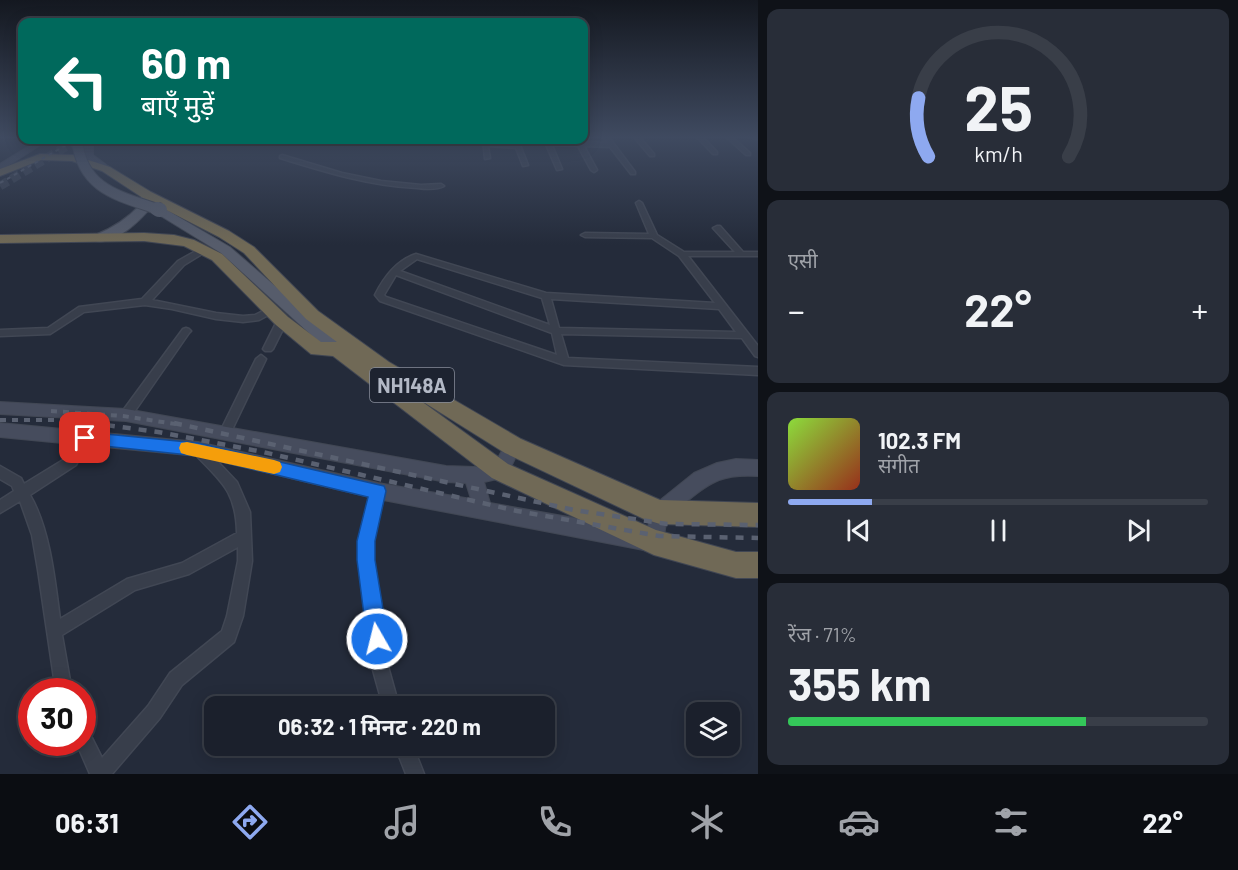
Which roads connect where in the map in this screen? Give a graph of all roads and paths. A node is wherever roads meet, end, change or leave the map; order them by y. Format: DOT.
graph roads {
  1 [pos="87,172"];
  2 [pos="111,172"];
  3 [pos="339,172"];
  4 [pos="441,186"];
  5 [pos="147,195"];
  6 [pos="639,203"];
  7 [pos="717,228"];
  8 [pos="585,235"];
  9 [pos="654,236"];
  10 [pos="100,238"];
  11 [pos="0,239"];
  12 [pos="206,249"];
  13 [pos="682,254"];
  14 [pos="741,254"];
  15 [pos="758,254"];
  16 [pos="396,272"];
  17 [pos="546,297"];
  18 [pos="145,302"];
  19 [pos="721,306"];
  20 [pos="277,315"];
  21 [pos="186,331"];
  22 [pos="555,331"];
  23 [pos="0,333"];
  24 [pos="744,335"];
  25 [pos="268,349"];
  26 [pos="336,349"];
  27 [pos="758,352"];
  28 [pos="261,359"];
  29 [pos="564,361"];
  30 [pos="758,371"];
  31 [pos="0,408"];
  32 [pos="126,416"];
  33 [pos="200,429"];
  34 [pos="0,430"];
  35 [pos="225,433"];
  36 [pos="513,446"];
  37 [pos="195,449"];
  38 [pos="72,461"];
  39 [pos="758,468"];
  40 [pos="500,471"];
  41 [pos="0,472"];
  42 [pos="473,475"];
  43 [pos="378,491"];
  44 [pos="22,492"];
  45 [pos="0,507"];
  46 [pos="483,511"];
  47 [pos="660,512"];
  48 [pos="758,515"];
  49 [pos="245,536"];
  50 [pos="654,542"];
  51 [pos="758,565"];
  52 [pos="55,631"];
  53 [pos="61,678"];
  54 [pos="388,696"];
  55 [pos="91,756"];
  56 [pos="408,756"];
  57 [pos="100,774"];
  58 [pos="415,774"];
  1 -- 26 [label="main road, bridge"];
  2 -- 5 [label="highway, NH148A"];
  3 -- 4 [label="street"];
  5 -- 10 [label="main road"];
  5 -- 36 [label="highway, NH148A"];
  6 -- 9 [label="street"];
  7 -- 14 [label="street"];
  8 -- 9 [label="street"];
  9 -- 13 [label="street"];
  10 -- 11 [label="highway, NH148A"];
  10 -- 12 [label="highway, NH148A"];
  12 -- 18 [label="street"];
  12 -- 20 [label="highway, NH148A"];
  13 -- 14 [label="street"];
  13 -- 19 [label="street"];
  14 -- 15 [label="street"];
  16 -- 17 [label="street"];
  16 -- 22 [label="street"];
  16 -- 29 [label="street"];
  17 -- 19 [label="street"];
  17 -- 22 [label="street"];
  18 -- 20 [label="street"];
  18 -- 23 [label="street"];
  19 -- 24 [label="street"];
  20 -- 25 [label="street"];
  20 -- 26 [label="highway, NH148A"];
  21 -- 32 [label="street"];
  22 -- 24 [label="street"];
  22 -- 29 [label="street"];
  24 -- 27 [label="street"];
  26 -- 40 [label="highway, NH148A"];
  28 -- 35 [label="street"];
  29 -- 30 [label="street"];
  31 -- 32 [label="street"];
  32 -- 33 [label="street"];
  33 -- 35 [label="street"];
  33 -- 37 [label="street"];
  34 -- 37 [label="street"];
  35 -- 42 [label="street"];
  36 -- 40 [label="street"];
  36 -- 47 [label="highway, NH148A"];
  37 -- 43 [label="street"];
  37 -- 49 [label="street"];
  38 -- 44 [label="street"];
  39 -- 47 [label="street"];
  40 -- 42 [label="street"];
  40 -- 50 [label="highway, NH148A"];
  41 -- 44 [label="street"];
  42 -- 46 [label="street"];
  43 -- 46 [label="street"];
  43 -- 54 [label="street"];
  44 -- 45 [label="street"];
  44 -- 52 [label="street"];
  46 -- 50 [label="street"];
  47 -- 48 [label="highway, NH148A"];
  47 -- 50 [label="street"];
  49 -- 52 [label="street"];
  49 -- 57 [label="street"];
  50 -- 51 [label="highway, NH148A"];
  52 -- 53 [label="street"];
  55 -- 57 [label="street"];
  56 -- 58 [label="street"];
}
